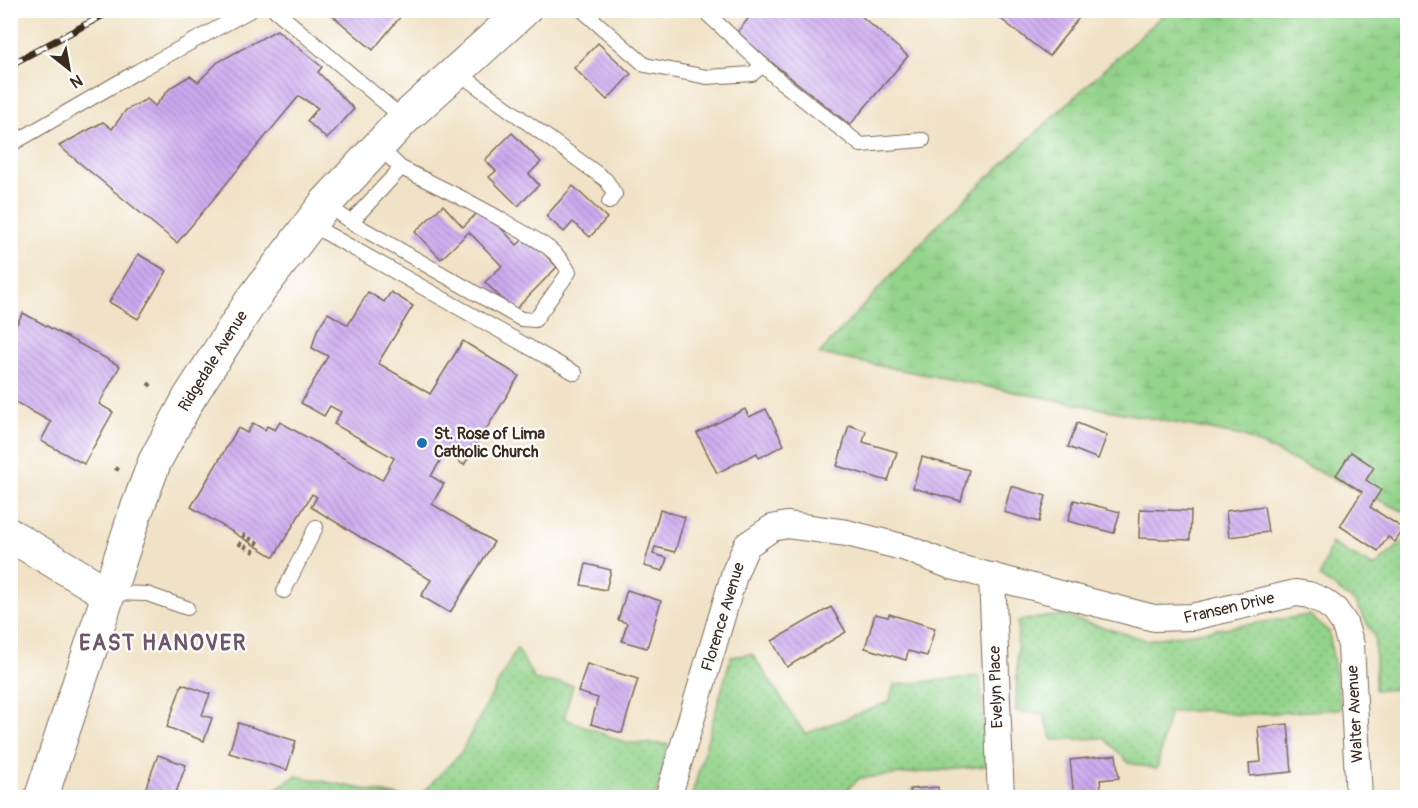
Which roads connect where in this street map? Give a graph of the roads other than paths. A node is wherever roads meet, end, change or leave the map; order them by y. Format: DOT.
graph roads {
  1 [pos="251,10"];
  2 [pos="275,10"];
  3 [pos="524,10"];
  4 [pos="582,10"];
  5 [pos="703,10"];
  6 [pos="763,65"];
  7 [pos="456,70"];
  8 [pos="404,119"];
  9 [pos="922,140"];
  10 [pos="10,145"];
  11 [pos="378,146"];
  12 [pos="401,168"];
  13 [pos="609,202"];
  14 [pos="328,216"];
  15 [pos="575,373"];
  16 [pos="316,527"];
  17 [pos="10,535"];
  18 [pos="992,576"];
  19 [pos="284,591"];
  20 [pos="107,593"];
  21 [pos="187,608"];
  22 [pos="1347,630"];
  23 [pos="41,798"];
  24 [pos="668,798"];
  25 [pos="1001,798"];
  26 [pos="1359,798"];
  1 -- 10 [label="lane"];
  2 -- 8 [label="lane"];
  3 -- 7 [label="main road, Ridgedale Avenue"];
  4 -- 6 [label="lane"];
  5 -- 6 [label="lane"];
  6 -- 9 [label="lane"];
  7 -- 8 [label="main road, Ridgedale Avenue"];
  7 -- 13 [label="lane"];
  8 -- 11 [label="main road, Ridgedale Avenue"];
  11 -- 12 [label="lane"];
  11 -- 14 [label="main road, Ridgedale Avenue"];
  12 -- 14 [label="lane"];
  12 -- 14 [label="lane"];
  14 -- 15 [label="lane"];
  14 -- 20 [label="main road, Ridgedale Avenue"];
  16 -- 19 [label="lane"];
  17 -- 20 [label="main road"];
  18 -- 22 [label="street, Fransen Drive"];
  18 -- 24 [label="street, Florence Avenue"];
  18 -- 25 [label="street, Evelyn Place"];
  20 -- 21 [label="lane"];
  20 -- 23 [label="main road, Ridgedale Avenue"];
  22 -- 26 [label="street, Walter Avenue"];
}
